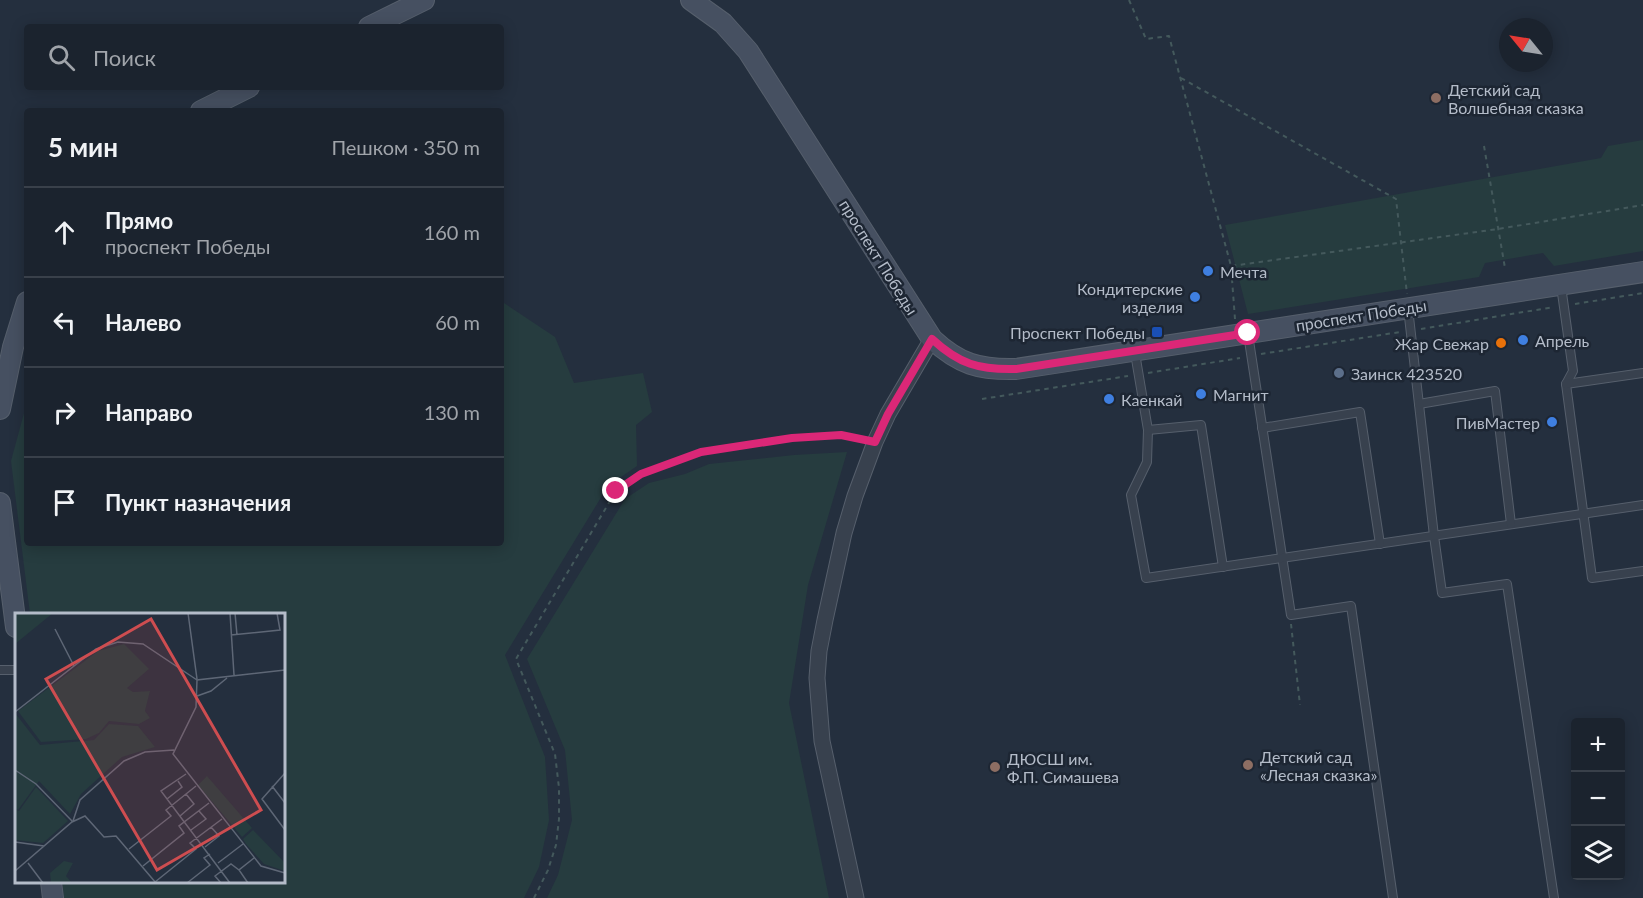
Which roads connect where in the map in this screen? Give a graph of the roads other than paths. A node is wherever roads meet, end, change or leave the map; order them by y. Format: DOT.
graph roads {
  1 [pos="424,0"];
  2 [pos="691,0"];
  3 [pos="375,24"];
  4 [pos="243,90"];
  5 [pos="207,108"];
  6 [pos="1643,272"];
  7 [pos="1561,285"];
  8 [pos="1408,308"];
  9 [pos="24,312"];
  10 [pos="1242,334"];
  11 [pos="932,339"];
  12 [pos="1135,350"];
  13 [pos="1643,373"];
  14 [pos="1566,384"];
  15 [pos="1419,404"];
  16 [pos="0,409"];
  17 [pos="1262,428"];
  18 [pos="1148,430"];
  19 [pos="0,503"];
  20 [pos="1643,505"];
  21 [pos="1582,514"];
  22 [pos="1511,524"];
  23 [pos="1434,536"];
  24 [pos="1380,544"];
  25 [pos="1282,558"];
  26 [pos="1222,567"];
  27 [pos="1643,571"];
  28 [pos="15,619"];
  29 [pos="51,883"];
  30 [pos="53,898"];
  31 [pos="856,898"];
  32 [pos="1393,898"];
  33 [pos="1554,898"];
  1 -- 3 [label="main road"];
  2 -- 11 [label="main road, проспект Победы"];
  4 -- 5 [label="main road"];
  6 -- 7 [label="main road, проспект Победы"];
  7 -- 8 [label="main road, проспект Победы"];
  7 -- 14 [label="lane"];
  8 -- 10 [label="main road, проспект Победы"];
  8 -- 15 [label="lane"];
  9 -- 16 [label="main road"];
  10 -- 12 [label="main road, проспект Победы"];
  10 -- 17 [label="lane"];
  11 -- 12 [label="main road, проспект Победы"];
  11 -- 31 [label="street"];
  12 -- 18 [label="lane"];
  13 -- 14 [label="lane"];
  14 -- 21 [label="lane"];
  15 -- 22 [label="lane"];
  15 -- 23 [label="lane"];
  17 -- 24 [label="lane"];
  17 -- 25 [label="lane"];
  18 -- 26 [label="lane"];
  18 -- 26 [label="lane"];
  19 -- 28 [label="main road"];
  20 -- 21 [label="lane"];
  21 -- 22 [label="lane"];
  21 -- 27 [label="lane"];
  22 -- 23 [label="lane"];
  23 -- 24 [label="lane"];
  23 -- 33 [label="lane"];
  24 -- 25 [label="lane"];
  25 -- 26 [label="lane"];
  25 -- 32 [label="lane"];
  29 -- 30 [label="main road"];
}
